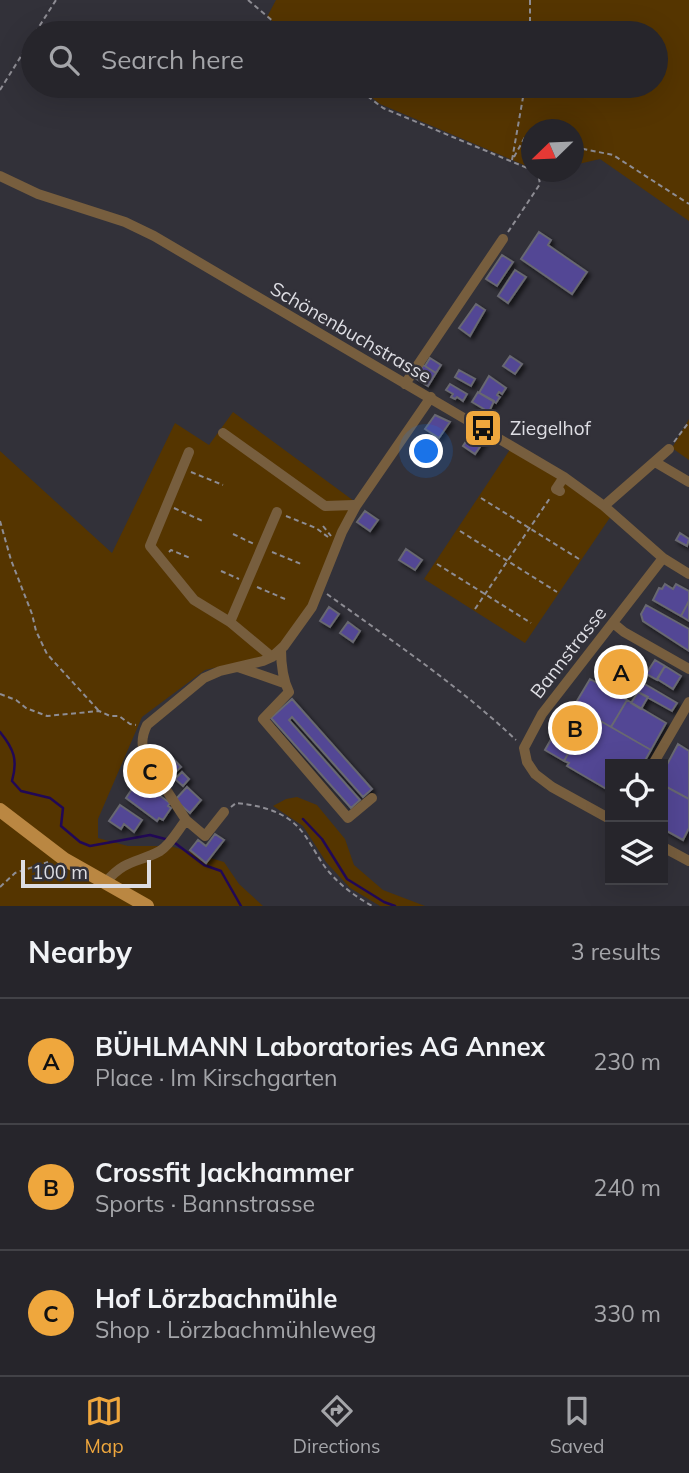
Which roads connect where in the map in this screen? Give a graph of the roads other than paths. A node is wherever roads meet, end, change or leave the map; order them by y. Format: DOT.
graph roads {
  1 [pos="0,176"];
  2 [pos="503,239"];
  3 [pos="405,384"];
  4 [pos="430,397"];
  5 [pos="223,433"];
  6 [pos="669,449"];
  7 [pos="189,452"];
  8 [pos="655,461"];
  9 [pos="564,477"];
  10 [pos="689,482"];
  11 [pos="558,490"];
  12 [pos="356,506"];
  13 [pos="604,506"];
  14 [pos="277,512"];
  15 [pos="663,558"];
  16 [pos="689,575"];
  17 [pos="230,622"];
  18 [pos="613,623"];
  19 [pos="281,649"];
  20 [pos="272,657"];
  21 [pos="238,667"];
  22 [pos="689,669"];
  23 [pos="285,683"];
  24 [pos="689,702"];
  25 [pos="656,759"];
  26 [pos="372,797"];
  27 [pos="0,810"];
  28 [pos="224,812"];
  29 [pos="605,816"];
  30 [pos="186,820"];
  31 [pos="668,850"];
  32 [pos="689,861"];
  33 [pos="106,882"];
  34 [pos="147,906"];
  1 -- 3 [label="street, Schönenbuchstrasse"];
  2 -- 3 [label="street"];
  3 -- 4 [label="street, Schönenbuchstrasse"];
  4 -- 9 [label="street, Schönenbuchstrasse"];
  4 -- 12 [label="street"];
  5 -- 12 [label="street"];
  6 -- 8 [label="street"];
  7 -- 17 [label="street"];
  8 -- 10 [label="street"];
  8 -- 13 [label="street"];
  9 -- 11 [label="street"];
  9 -- 13 [label="street, Schönenbuchstrasse"];
  12 -- 19 [label="street"];
  13 -- 15 [label="street, Schönenbuchstrasse"];
  14 -- 17 [label="street"];
  15 -- 16 [label="street, Schönenbuchstrasse"];
  15 -- 18 [label="street, Bannstrasse"];
  17 -- 20 [label="street"];
  18 -- 22 [label="street"];
  18 -- 29 [label="street, Bannstrasse"];
  19 -- 20 [label="street"];
  19 -- 23 [label="street"];
  20 -- 21 [label="street"];
  21 -- 23 [label="street"];
  21 -- 30 [label="street"];
  23 -- 26 [label="street"];
  24 -- 25 [label="street"];
  27 -- 33 [label="main road"];
  28 -- 30 [label="street"];
  30 -- 33 [label="street"];
  31 -- 32 [label="street"];
  33 -- 34 [label="main road"];
}
